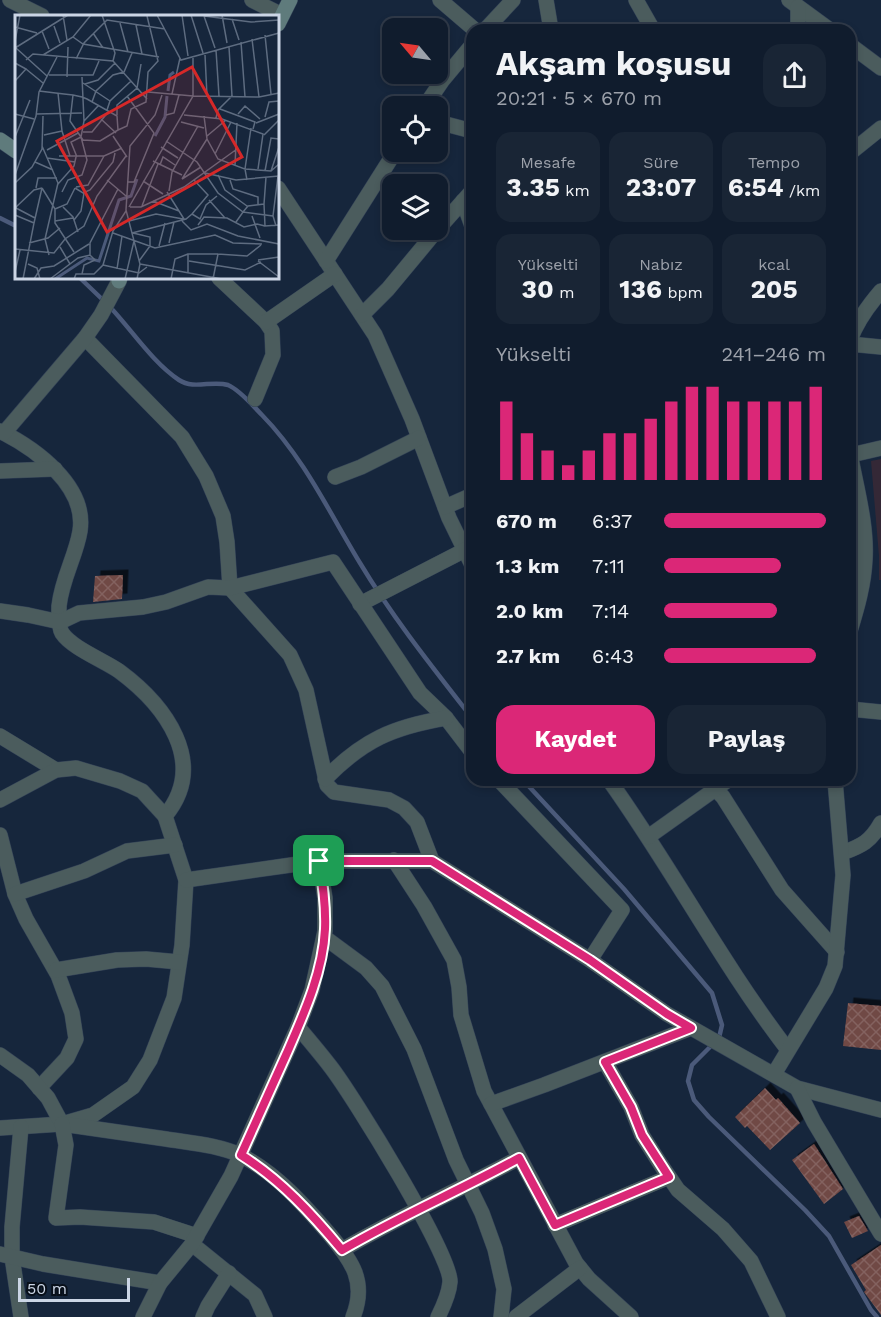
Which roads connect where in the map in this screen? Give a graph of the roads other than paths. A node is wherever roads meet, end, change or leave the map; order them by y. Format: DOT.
graph roads {
  1 [pos="10,0"];
  2 [pos="252,0"];
  3 [pos="290,0"];
  4 [pos="440,0"];
  5 [pos="513,0"];
  6 [pos="546,0"];
  7 [pos="636,0"];
  8 [pos="793,3"];
  9 [pos="40,15"];
  10 [pos="274,15"];
  11 [pos="280,19"];
  12 [pos="468,24"];
  13 [pos="491,24"];
  14 [pos="550,24"];
  15 [pos="650,24"];
  16 [pos="797,24"];
  17 [pos="822,24"];
  18 [pos="856,49"];
  19 [pos="466,52"];
  20 [pos="881,68"];
  21 [pos="431,96"];
  22 [pos="448,125"];
  23 [pos="881,128"];
  24 [pos="466,129"];
  25 [pos="0,140"];
  26 [pos="856,148"];
  27 [pos="15,150"];
  28 [pos="389,162"];
  29 [pos="279,190"];
  30 [pos="466,198"];
  31 [pos="448,218"];
  32 [pos="429,240"];
  33 [pos="326,261"];
  34 [pos="335,274"];
  35 [pos="119,279"];
  36 [pos="220,279"];
  37 [pos="881,291"];
  38 [pos="362,315"];
  39 [pos="266,322"];
  40 [pos="856,324"];
  41 [pos="85,338"];
  42 [pos="856,345"];
  43 [pos="881,347"];
  44 [pos="255,399"];
  45 [pos="2,432"];
  46 [pos="419,438"];
  47 [pos="881,448"];
  48 [pos="856,453"];
  49 [pos="55,469"];
  50 [pos="0,471"];
  51 [pos="335,477"];
  52 [pos="856,485"];
  53 [pos="466,498"];
  54 [pos="445,507"];
  55 [pos="465,550"];
  56 [pos="230,588"];
  57 [pos="365,601"];
  58 [pos="856,608"];
  59 [pos="0,611"];
  60 [pos="60,622"];
  61 [pos="856,710"];
  62 [pos="881,712"];
  63 [pos="446,718"];
  64 [pos="0,736"];
  65 [pos="466,744"];
  66 [pos="56,770"];
  67 [pos="325,779"];
  68 [pos="505,786"];
  69 [pos="613,786"];
  70 [pos="713,786"];
  71 [pos="718,786"];
  72 [pos="836,786"];
  73 [pos="0,800"];
  74 [pos="165,816"];
  75 [pos="881,823"];
  76 [pos="0,835"];
  77 [pos="648,837"];
  78 [pos="175,845"];
  79 [pos="842,853"];
  80 [pos="319,861"];
  81 [pos="394,861"];
  82 [pos="432,861"];
  83 [pos="186,880"];
  84 [pos="15,894"];
  85 [pos="324,937"];
  86 [pos="837,952"];
  87 [pos="590,960"];
  88 [pos="179,962"];
  89 [pos="56,970"];
  90 [pos="298,1027"];
  91 [pos="691,1028"];
  92 [pos="788,1050"];
  93 [pos="0,1055"];
  94 [pos="605,1062"];
  95 [pos="774,1074"];
  96 [pos="39,1088"];
  97 [pos="797,1088"];
  98 [pos="490,1104"];
  99 [pos="881,1110"];
  100 [pos="62,1124"];
  101 [pos="21,1127"];
  102 [pos="0,1128"];
  103 [pos="241,1155"];
  104 [pos="519,1158"];
  105 [pos="669,1177"];
  106 [pos="468,1185"];
  107 [pos="418,1209"];
  108 [pos="555,1225"];
  109 [pos="881,1234"];
  110 [pos="194,1240"];
  111 [pos="342,1250"];
  112 [pos="6,1256"];
  113 [pos="580,1268"];
  114 [pos="229,1273"];
  115 [pos="160,1283"];
  116 [pos="21,1317"];
  117 [pos="143,1317"];
  118 [pos="203,1317"];
  119 [pos="265,1317"];
  120 [pos="353,1317"];
  121 [pos="438,1317"];
  122 [pos="501,1317"];
  123 [pos="516,1317"];
  124 [pos="631,1317"];
  125 [pos="778,1317"];
  1 -- 9 [label="street"];
  2 -- 10 [label="street"];
  3 -- 11 [label="main road"];
  4 -- 12 [label="street"];
  5 -- 13 [label="street"];
  6 -- 14 [label="street"];
  7 -- 15 [label="street"];
  8 -- 16 [label="street"];
  8 -- 17 [label="street"];
  18 -- 20 [label="street"];
  19 -- 21 [label="street"];
  22 -- 24 [label="street"];
  23 -- 26 [label="street"];
  25 -- 27 [label="main road"];
  28 -- 33 [label="street"];
  29 -- 33 [label="street"];
  30 -- 31 [label="street"];
  32 -- 38 [label="street"];
  33 -- 34 [label="street"];
  34 -- 38 [label="street"];
  34 -- 39 [label="street"];
  35 -- 41 [label="street"];
  36 -- 39 [label="street"];
  37 -- 40 [label="street"];
  38 -- 46 [label="street"];
  39 -- 44 [label="street"];
  41 -- 45 [label="street"];
  41 -- 56 [label="street"];
  42 -- 43 [label="street"];
  45 -- 49 [label="street"];
  46 -- 51 [label="street"];
  46 -- 54 [label="street"];
  47 -- 48 [label="street"];
  49 -- 50 [label="street"];
  49 -- 60 [label="street"];
  52 -- 58 [label="street"];
  53 -- 54 [label="street"];
  54 -- 55 [label="street"];
  55 -- 57 [label="street"];
  56 -- 57 [label="street"];
  56 -- 60 [label="street"];
  56 -- 67 [label="street"];
  57 -- 63 [label="street"];
  59 -- 60 [label="street"];
  60 -- 74 [label="street"];
  61 -- 62 [label="street"];
  63 -- 65 [label="street"];
  63 -- 67 [label="street"];
  64 -- 66 [label="street"];
  66 -- 73 [label="street"];
  66 -- 74 [label="street"];
  67 -- 82 [label="street"];
  68 -- 87 [label="street"];
  69 -- 77 [label="street"];
  70 -- 77 [label="street"];
  71 -- 86 [label="street"];
  72 -- 79 [label="street"];
  74 -- 78 [label="street"];
  75 -- 79 [label="street"];
  76 -- 84 [label="street"];
  77 -- 92 [label="street"];
  78 -- 83 [label="street"];
  78 -- 84 [label="street"];
  79 -- 86 [label="street"];
  80 -- 81 [label="street"];
  80 -- 83 [label="street"];
  80 -- 85 [label="street"];
  81 -- 82 [label="street"];
  81 -- 98 [label="street"];
  82 -- 87 [label="street"];
  83 -- 88 [label="street"];
  84 -- 89 [label="street"];
  85 -- 90 [label="street"];
  85 -- 106 [label="street"];
  86 -- 92 [label="street"];
  87 -- 91 [label="street"];
  88 -- 89 [label="street"];
  88 -- 100 [label="street"];
  89 -- 96 [label="street"];
  90 -- 103 [label="street"];
  90 -- 107 [label="street"];
  91 -- 94 [label="street"];
  91 -- 95 [label="street"];
  92 -- 95 [label="street"];
  93 -- 96 [label="street"];
  94 -- 98 [label="street"];
  94 -- 105 [label="street"];
  95 -- 97 [label="street"];
  96 -- 100 [label="street"];
  97 -- 99 [label="street"];
  97 -- 109 [label="street"];
  98 -- 104 [label="street"];
  100 -- 101 [label="street"];
  100 -- 103 [label="street"];
  100 -- 110 [label="street"];
  101 -- 102 [label="street"];
  101 -- 112 [label="street"];
  103 -- 110 [label="street"];
  103 -- 111 [label="street"];
  104 -- 106 [label="street"];
  104 -- 108 [label="street"];
  105 -- 108 [label="street"];
  105 -- 125 [label="street"];
  106 -- 107 [label="street"];
  106 -- 122 [label="street"];
  107 -- 111 [label="street"];
  107 -- 121 [label="street"];
  108 -- 113 [label="street"];
  110 -- 114 [label="street"];
  110 -- 115 [label="street"];
  111 -- 120 [label="street"];
  112 -- 115 [label="street"];
  112 -- 116 [label="street"];
  113 -- 123 [label="street"];
  113 -- 124 [label="street"];
  114 -- 118 [label="street"];
  114 -- 119 [label="street"];
  115 -- 117 [label="street"];
}
